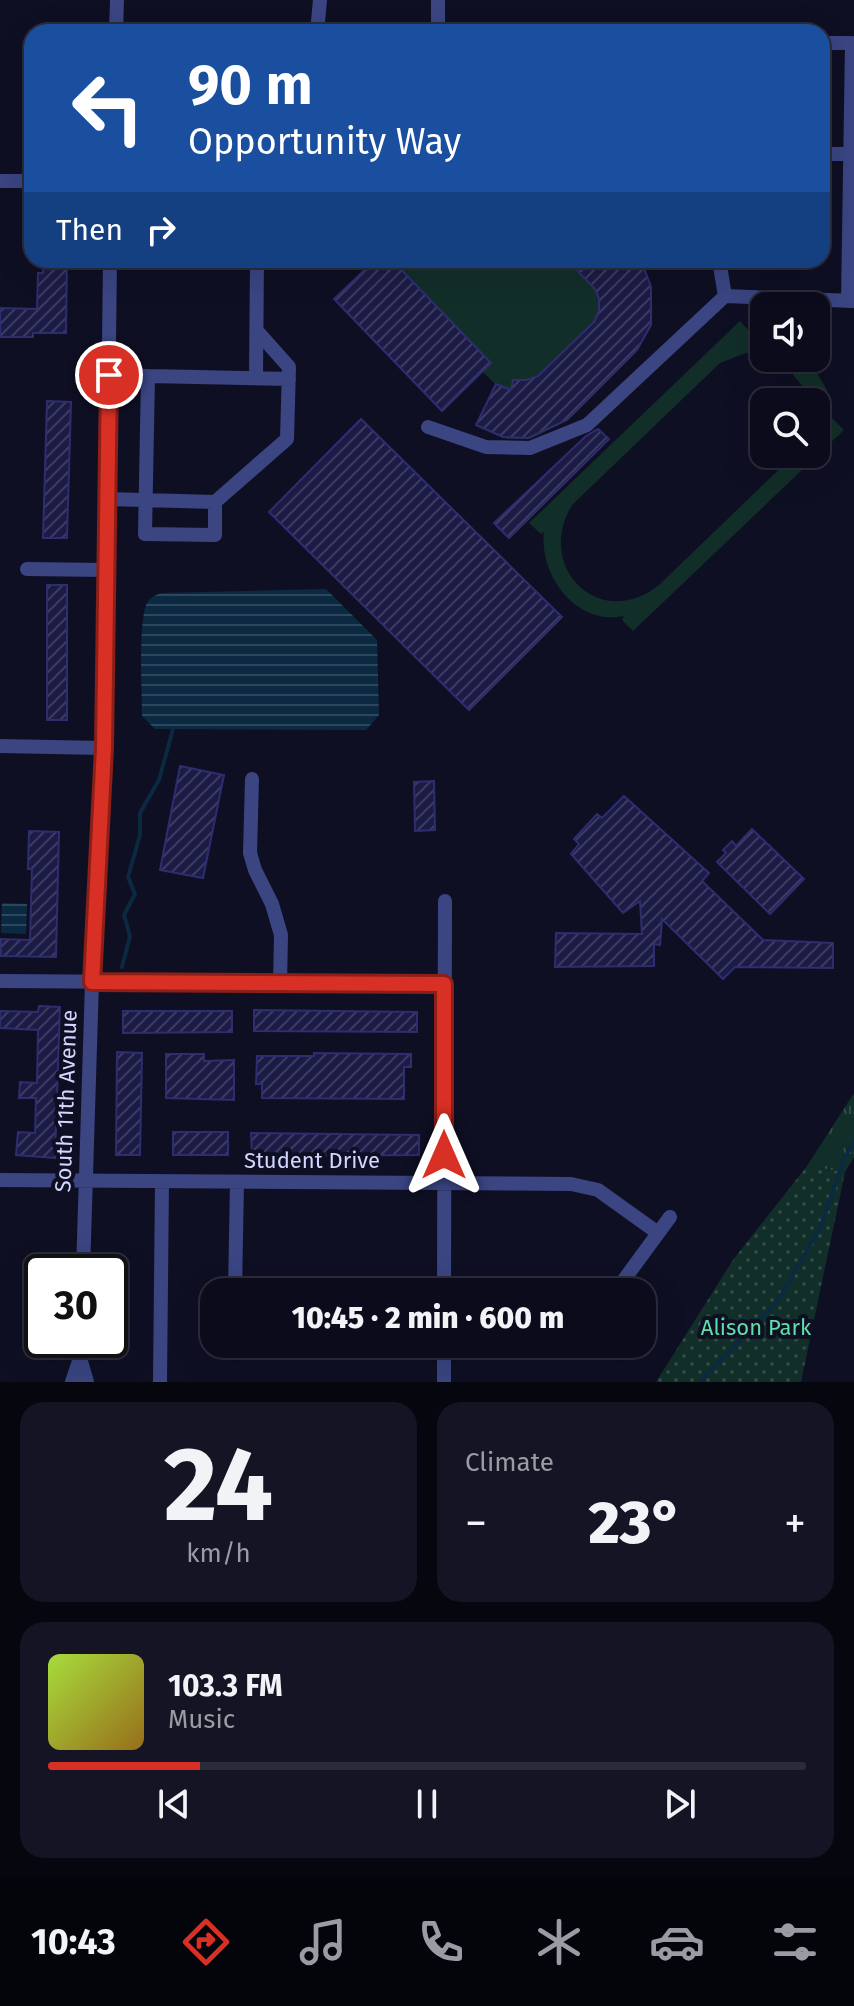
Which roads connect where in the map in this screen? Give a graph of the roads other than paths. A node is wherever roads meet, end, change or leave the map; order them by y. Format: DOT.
graph roads {
  1 [pos="117,0"];
  2 [pos="320,0"];
  3 [pos="438,0"];
  4 [pos="116,24"];
  5 [pos="318,24"];
  6 [pos="438,24"];
  7 [pos="830,43"];
  8 [pos="830,154"];
  9 [pos="852,154"];
  10 [pos="0,181"];
  11 [pos="24,181"];
  12 [pos="110,268"];
  13 [pos="257,268"];
  14 [pos="720,268"];
  15 [pos="725,296"];
  16 [pos="851,301"];
  17 [pos="257,331"];
  18 [pos="109,375"];
  19 [pos="148,376"];
  20 [pos="256,378"];
  21 [pos="289,379"];
  22 [pos="428,427"];
  23 [pos="107,499"];
  24 [pos="146,501"];
  25 [pos="215,502"];
  26 [pos="27,569"];
  27 [pos="106,570"];
  28 [pos="0,746"];
  29 [pos="104,748"];
  30 [pos="252,779"];
  31 [pos="445,901"];
  32 [pos="0,981"];
  33 [pos="92,982"];
  34 [pos="280,984"];
  35 [pos="444,984"];
  36 [pos="0,1180"];
  37 [pos="85,1181"];
  38 [pos="162,1182"];
  39 [pos="237,1182"];
  40 [pos="444,1183"];
  41 [pos="670,1217"];
  42 [pos="658,1233"];
  43 [pos="83,1254"];
  44 [pos="235,1278"];
  45 [pos="444,1278"];
  46 [pos="625,1278"];
  47 [pos="80,1358"];
  48 [pos="444,1358"];
  49 [pos="72,1382"];
  50 [pos="87,1382"];
  51 [pos="160,1382"];
  52 [pos="444,1382"];
  1 -- 4 [label="street"];
  2 -- 5 [label="street"];
  3 -- 6 [label="street"];
  7 -- 9 [label="street"];
  8 -- 9 [label="street"];
  9 -- 16 [label="street"];
  10 -- 11 [label="street"];
  12 -- 18 [label="street, South 11th Avenue"];
  13 -- 17 [label="street"];
  14 -- 15 [label="street"];
  15 -- 16 [label="street"];
  15 -- 22 [label="street"];
  17 -- 20 [label="street"];
  17 -- 21 [label="street"];
  18 -- 19 [label="street"];
  18 -- 23 [label="street, South 11th Avenue"];
  19 -- 20 [label="street"];
  19 -- 24 [label="street"];
  20 -- 21 [label="street"];
  21 -- 25 [label="street"];
  23 -- 24 [label="street"];
  23 -- 27 [label="street, South 11th Avenue"];
  24 -- 25 [label="street"];
  24 -- 25 [label="street"];
  26 -- 27 [label="street"];
  27 -- 29 [label="street, South 11th Avenue"];
  28 -- 29 [label="street"];
  29 -- 33 [label="street, South 11th Avenue"];
  30 -- 34 [label="street"];
  31 -- 35 [label="street"];
  32 -- 33 [label="street"];
  33 -- 34 [label="street"];
  33 -- 37 [label="street, South 11th Avenue"];
  34 -- 35 [label="street"];
  35 -- 40 [label="street"];
  36 -- 37 [label="street, Student Drive"];
  37 -- 38 [label="street, Student Drive"];
  37 -- 43 [label="street, South 11th Avenue"];
  38 -- 39 [label="street, Student Drive"];
  38 -- 51 [label="street"];
  39 -- 40 [label="street, Student Drive"];
  39 -- 44 [label="street"];
  40 -- 42 [label="street, Student Drive"];
  40 -- 45 [label="street"];
  41 -- 42 [label="street"];
  42 -- 46 [label="street"];
  47 -- 49 [label="street"];
  47 -- 50 [label="street"];
  48 -- 52 [label="street"];
}
